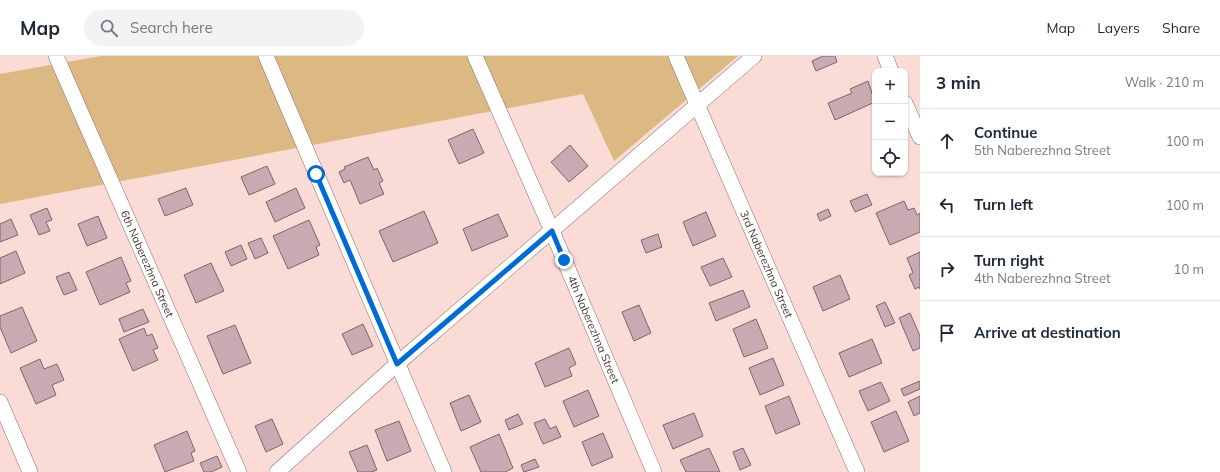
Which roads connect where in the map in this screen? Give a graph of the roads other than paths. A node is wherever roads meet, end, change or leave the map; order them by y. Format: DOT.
graph roads {
  1 [pos="56,56"];
  2 [pos="266,56"];
  3 [pos="475,56"];
  4 [pos="676,56"];
  5 [pos="754,56"];
  6 [pos="885,56"];
  7 [pos="890,68"];
  8 [pos="905,104"];
  9 [pos="698,105"];
  10 [pos="920,137"];
  11 [pos="552,231"];
  12 [pos="397,364"];
  13 [pos="0,402"];
  14 [pos="30,472"];
  15 [pos="239,472"];
  16 [pos="277,472"];
  17 [pos="444,472"];
  18 [pos="654,472"];
  19 [pos="856,472"];
  1 -- 15 [label="street, 6th Naberezhna Street"];
  2 -- 12 [label="street"];
  3 -- 11 [label="street, 4th Naberezhna Street"];
  4 -- 9 [label="street, 3rd Naberezhna Street"];
  5 -- 9 [label="street"];
  6 -- 7 [label="street"];
  8 -- 10 [label="street"];
  9 -- 11 [label="street"];
  9 -- 19 [label="street, 3rd Naberezhna Street"];
  11 -- 12 [label="street"];
  11 -- 18 [label="street, 4th Naberezhna Street"];
  12 -- 16 [label="street"];
  12 -- 17 [label="street"];
  13 -- 14 [label="street"];
}
